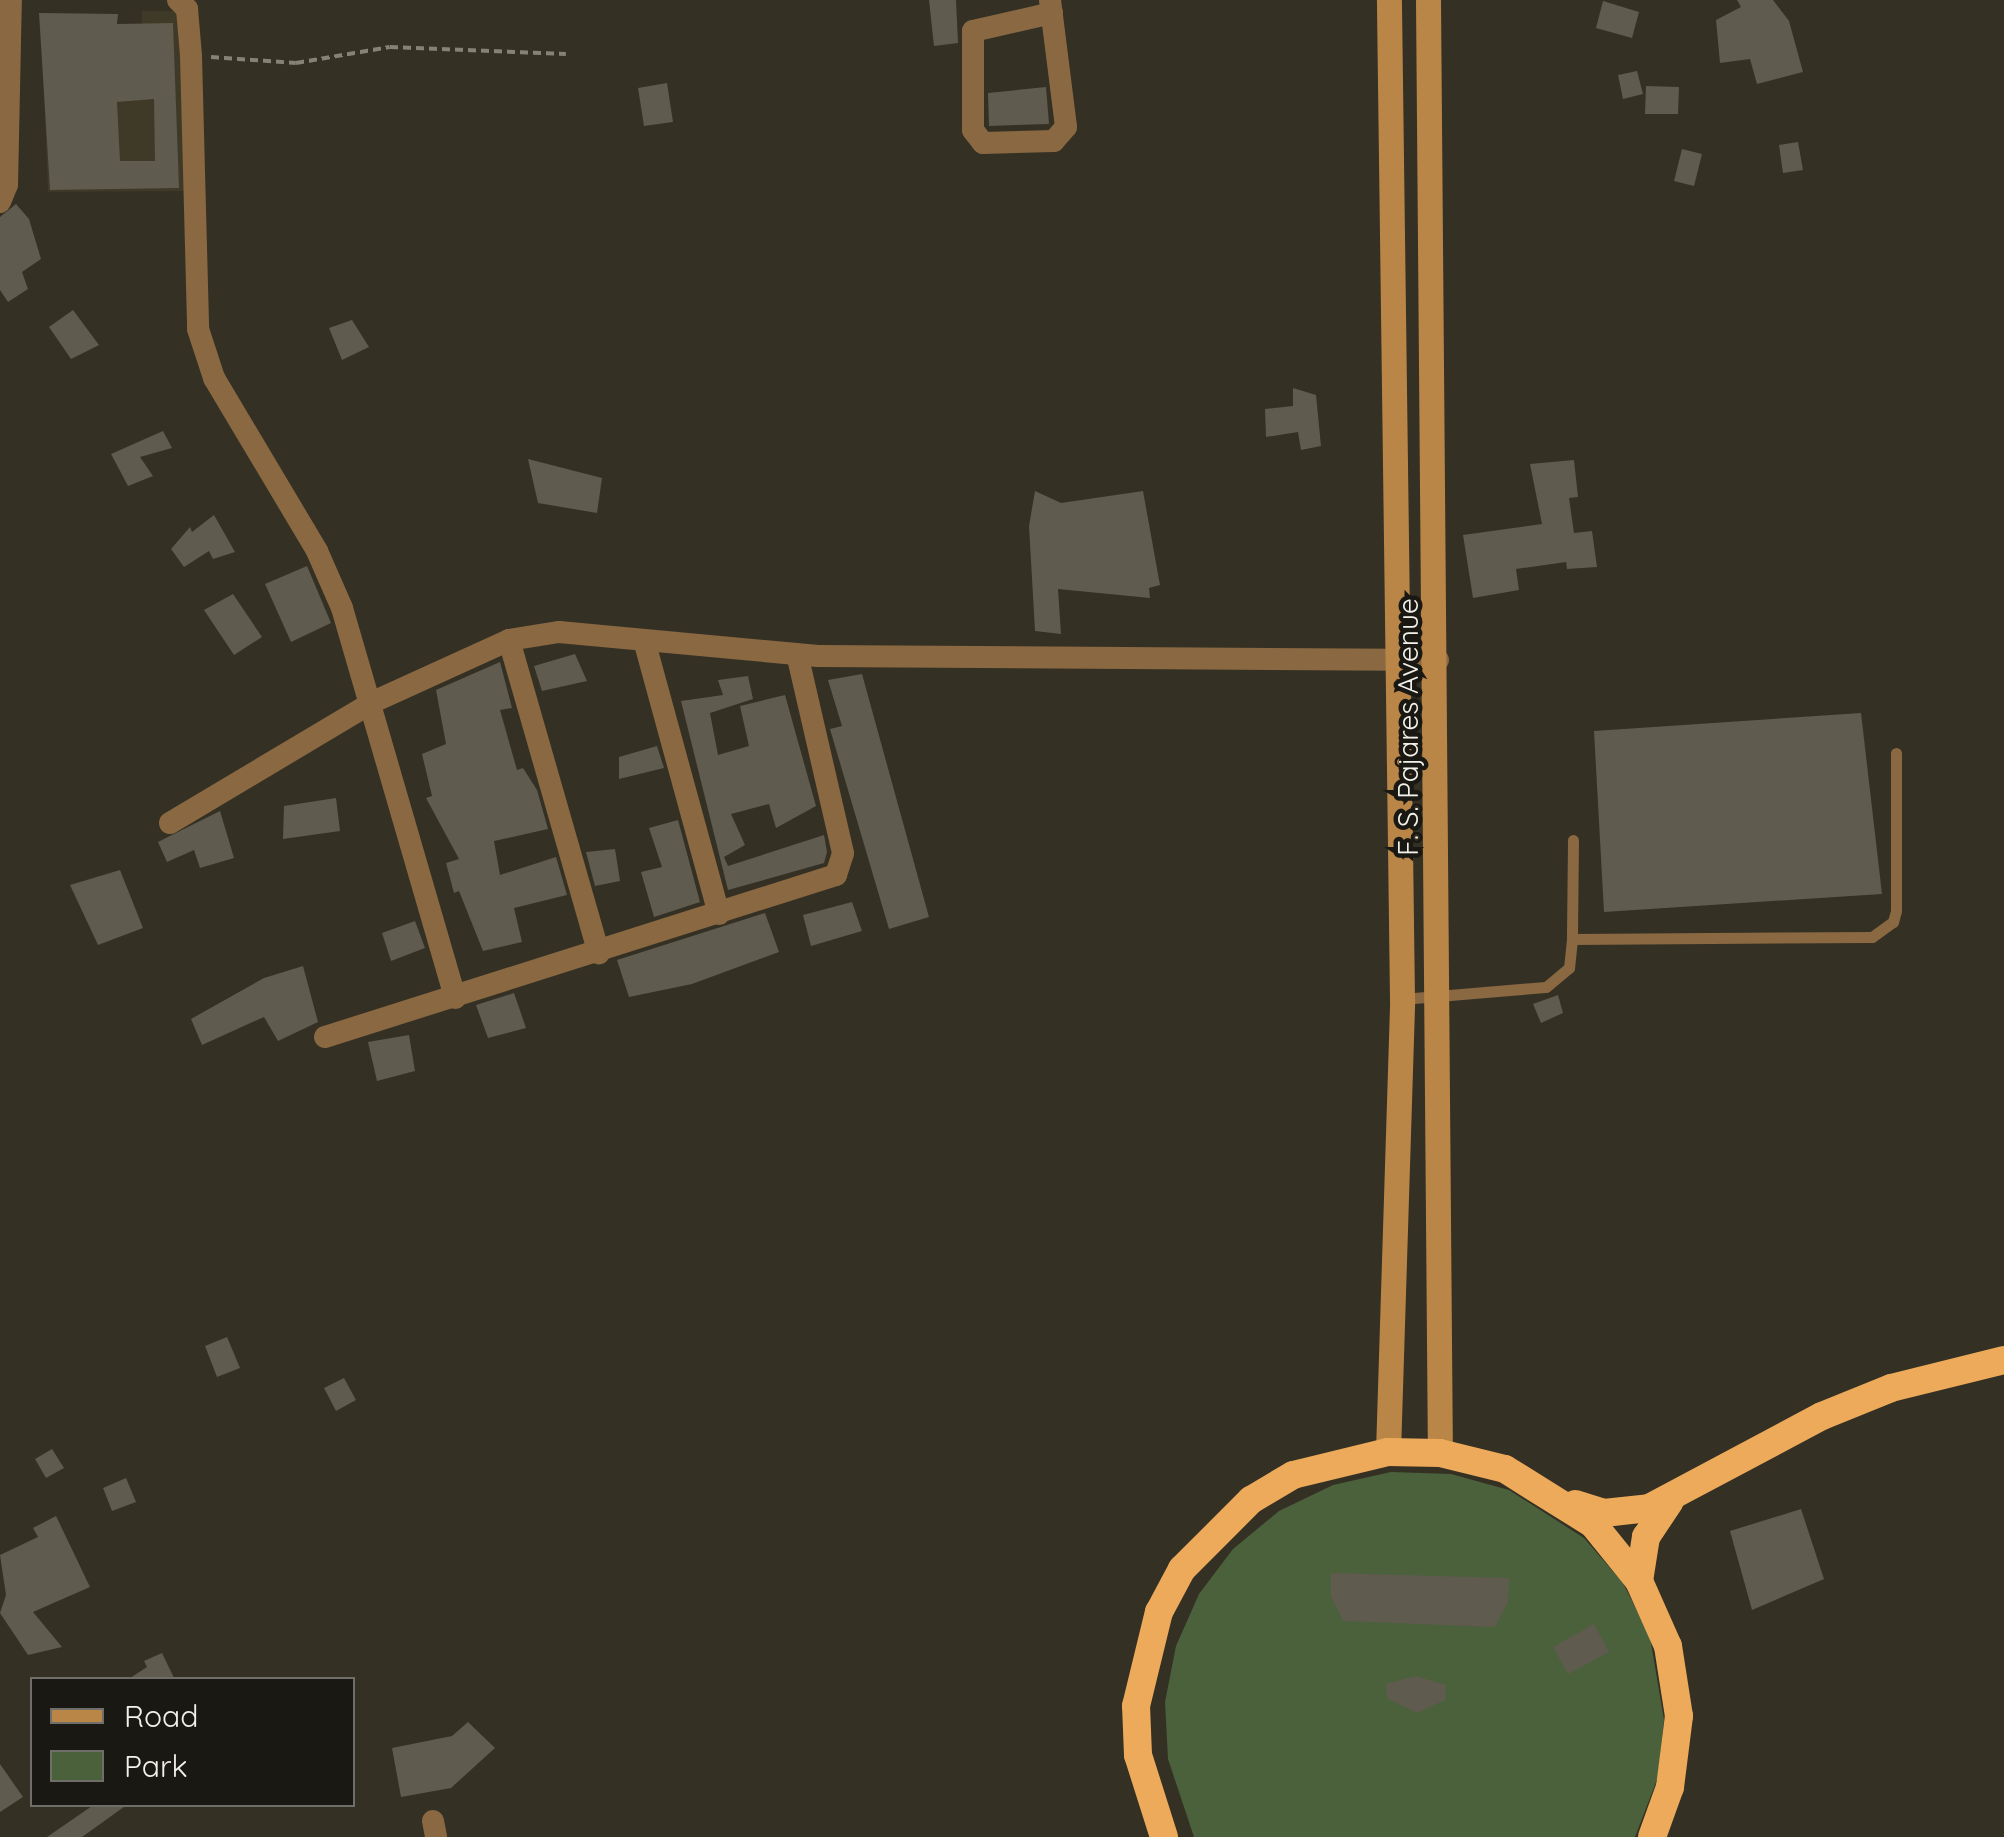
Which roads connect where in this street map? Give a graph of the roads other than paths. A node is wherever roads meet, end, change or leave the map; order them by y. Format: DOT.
graph roads {
  1 [pos="1390,0"];
  2 [pos="1428,0"];
  3 [pos="184,3"];
  4 [pos="1051,6"];
  5 [pos="7,16"];
  6 [pos="0,202"];
  7 [pos="1434,422"];
  8 [pos="1395,423"];
  9 [pos="509,640"];
  10 [pos="644,640"];
  11 [pos="798,654"];
  12 [pos="1438,660"];
  13 [pos="1396,661"];
  14 [pos="372,702"];
  15 [pos="1896,753"];
  16 [pos="170,823"];
  17 [pos="1573,840"];
  18 [pos="719,914"];
  19 [pos="1572,940"];
  20 [pos="598,953"];
  21 [pos="1440,997"];
  22 [pos="455,998"];
  23 [pos="1402,998"];
  24 [pos="325,1036"];
  25 [pos="2004,1360"];
  26 [pos="1388,1452"];
  27 [pos="1440,1453"];
  28 [pos="1672,1499"];
  29 [pos="1564,1501"];
  30 [pos="1639,1580"];
  31 [pos="1164,1837"];
  32 [pos="1652,1837"];
  1 -- 8 [label="main road, F. S. Pajares Avenue"];
  2 -- 7 [label="main road, F. S. Pajares Avenue"];
  3 -- 14 [label="street"];
  4 -- 4 [label="street"];
  5 -- 6 [label="street"];
  7 -- 8 [label="main road"];
  7 -- 12 [label="main road, F. S. Pajares Avenue"];
  8 -- 13 [label="main road, F. S. Pajares Avenue"];
  9 -- 10 [label="street"];
  9 -- 14 [label="street"];
  9 -- 20 [label="street"];
  10 -- 11 [label="street"];
  10 -- 18 [label="street"];
  11 -- 13 [label="street"];
  11 -- 18 [label="street"];
  12 -- 13 [label="street"];
  12 -- 21 [label="main road, F. S. Pajares Avenue"];
  13 -- 23 [label="main road, F. S. Pajares Avenue"];
  14 -- 16 [label="street"];
  14 -- 22 [label="street"];
  15 -- 19 [label="lane"];
  17 -- 19 [label="lane"];
  18 -- 20 [label="street"];
  19 -- 21 [label="lane"];
  20 -- 22 [label="street"];
  21 -- 23 [label="lane"];
  21 -- 27 [label="main road, F. S. Pajares Avenue"];
  22 -- 24 [label="street"];
  23 -- 26 [label="main road, F. S. Pajares Avenue"];
  25 -- 28 [label="highway"];
  26 -- 27 [label="highway"];
  26 -- 31 [label="highway"];
  27 -- 29 [label="highway"];
  28 -- 29 [label="highway"];
  28 -- 30 [label="highway"];
  29 -- 30 [label="highway"];
  30 -- 32 [label="highway"];
}
